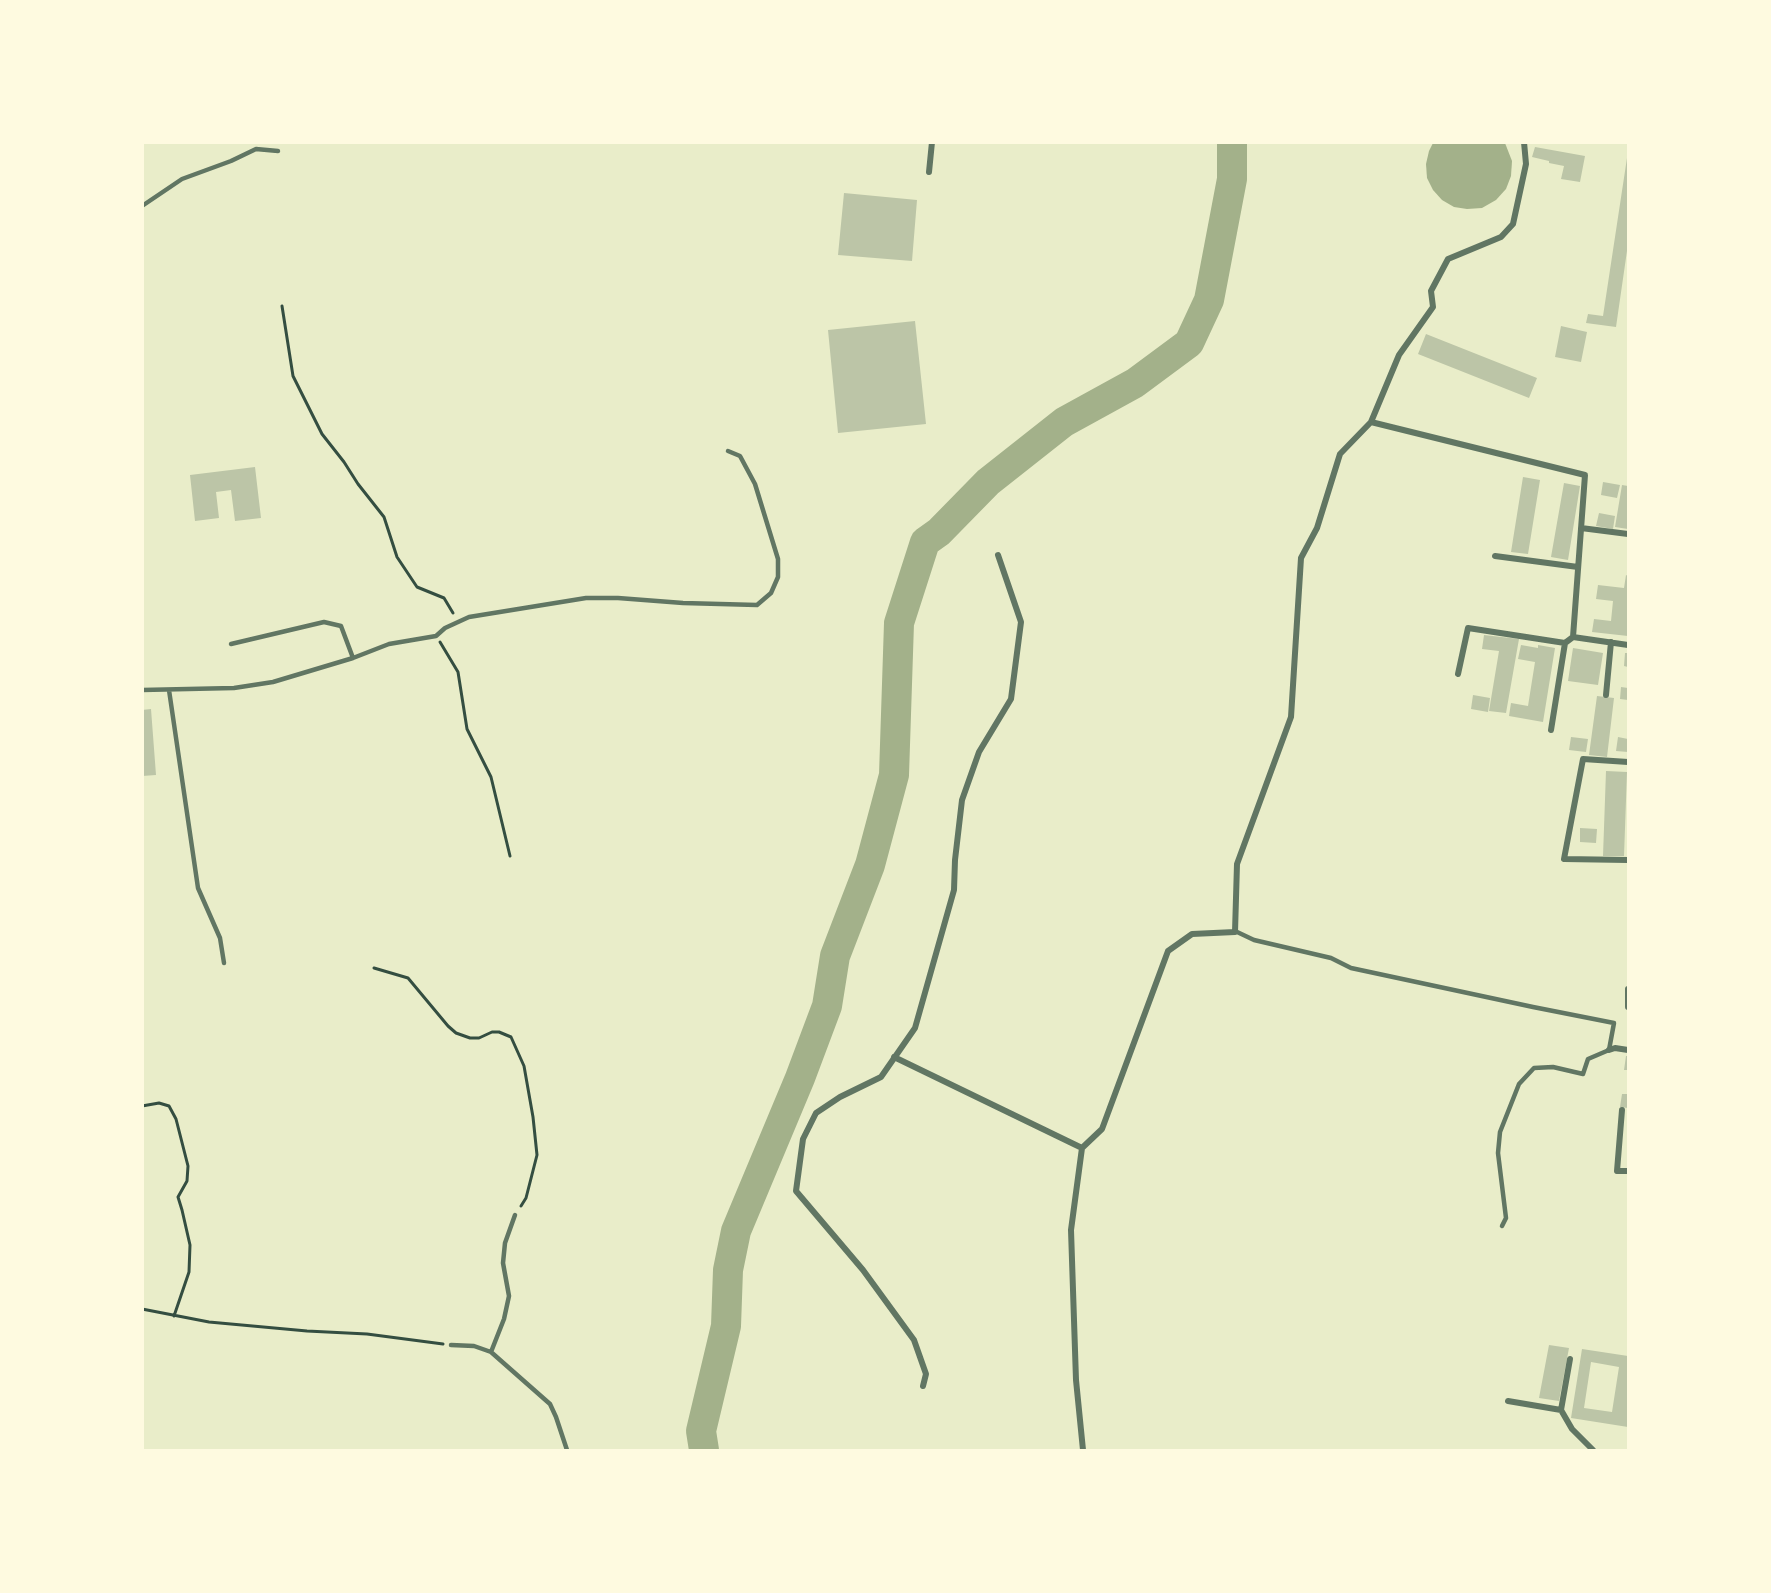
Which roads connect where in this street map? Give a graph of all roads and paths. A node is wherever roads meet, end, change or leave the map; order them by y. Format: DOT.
graph roads {
  1 [pos="932,142"];
  2 [pos="1524,142"];
  3 [pos="278,151"];
  4 [pos="929,172"];
  5 [pos="142,206"];
  6 [pos="282,306"];
  7 [pos="1371,422"];
  8 [pos="729,451"];
  9 [pos="1581,528"];
  10 [pos="1629,534"];
  11 [pos="998,555"];
  12 [pos="1495,556"];
  13 [pos="1578,567"];
  14 [pos="458,622"];
  15 [pos="436,636"];
  16 [pos="1573,637"];
  17 [pos="1611,642"];
  18 [pos="231,644"];
  19 [pos="1565,644"];
  20 [pos="1629,645"];
  21 [pos="353,658"];
  22 [pos="1458,674"];
  23 [pos="142,690"];
  24 [pos="169,690"];
  25 [pos="1606,695"];
  26 [pos="1551,730"];
  27 [pos="1629,762"];
  28 [pos="510,856"];
  29 [pos="1629,860"];
  30 [pos="1235,931"];
  31 [pos="224,963"];
  32 [pos="374,968"];
  33 [pos="1629,989"];
  34 [pos="1629,1007"];
  35 [pos="1609,1050"];
  36 [pos="1629,1050"];
  37 [pos="894,1057"];
  38 [pos="142,1106"];
  39 [pos="1622,1110"];
  40 [pos="1082,1148"];
  41 [pos="1629,1171"];
  42 [pos="515,1215"];
  43 [pos="1502,1226"];
  44 [pos="142,1309"];
  45 [pos="174,1316"];
  46 [pos="451,1345"];
  47 [pos="491,1352"];
  48 [pos="1570,1359"];
  49 [pos="923,1386"];
  50 [pos="1508,1401"];
  51 [pos="1562,1410"];
  52 [pos="567,1450"];
  53 [pos="1083,1450"];
  54 [pos="1593,1450"];
  1 -- 4 [label="street"];
  2 -- 7 [label="street"];
  3 -- 5 [label="lane"];
  6 -- 14 [label="path"];
  7 -- 9 [label="street"];
  7 -- 30 [label="street"];
  8 -- 14 [label="lane"];
  9 -- 10 [label="street"];
  9 -- 13 [label="street"];
  11 -- 37 [label="street"];
  12 -- 13 [label="street"];
  13 -- 16 [label="street"];
  14 -- 15 [label="lane"];
  15 -- 21 [label="lane"];
  15 -- 28 [label="path"];
  16 -- 17 [label="street"];
  16 -- 19 [label="street"];
  17 -- 20 [label="street"];
  17 -- 25 [label="street"];
  18 -- 21 [label="lane"];
  19 -- 22 [label="street"];
  19 -- 26 [label="street"];
  21 -- 24 [label="lane"];
  23 -- 24 [label="lane"];
  24 -- 31 [label="lane"];
  27 -- 29 [label="street"];
  30 -- 35 [label="lane"];
  30 -- 40 [label="street"];
  32 -- 42 [label="path"];
  33 -- 34 [label="street"];
  35 -- 36 [label="street"];
  35 -- 43 [label="lane"];
  37 -- 40 [label="street"];
  37 -- 49 [label="street"];
  38 -- 45 [label="path"];
  39 -- 41 [label="street"];
  40 -- 53 [label="street"];
  42 -- 47 [label="lane"];
  44 -- 45 [label="path"];
  45 -- 46 [label="path"];
  46 -- 47 [label="lane"];
  47 -- 52 [label="lane"];
  48 -- 51 [label="street"];
  50 -- 51 [label="street"];
  51 -- 54 [label="street"];
}
